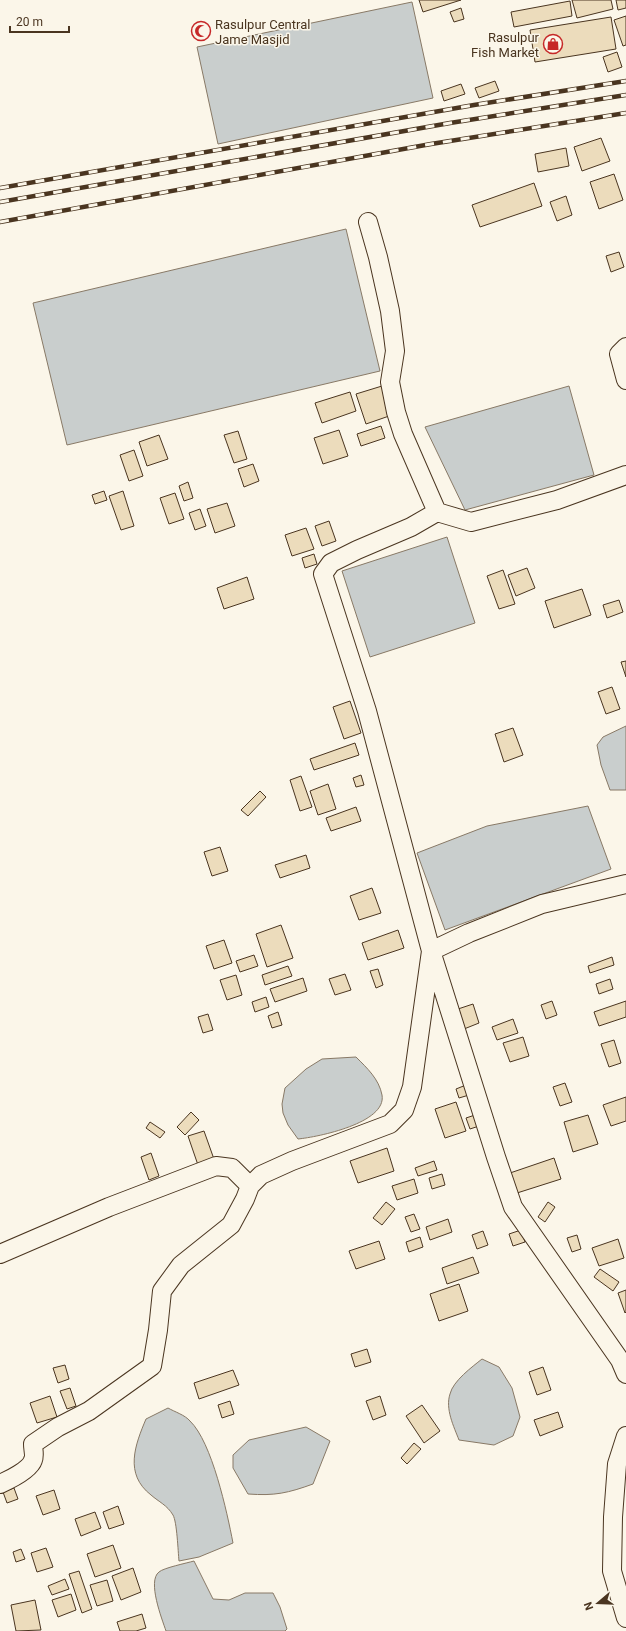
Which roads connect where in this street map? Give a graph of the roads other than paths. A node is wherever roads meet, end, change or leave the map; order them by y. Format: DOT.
graph roads {
  1 [pos="368,222"];
  2 [pos="626,347"];
  3 [pos="626,380"];
  4 [pos="626,475"];
  5 [pos="437,512"];
  6 [pos="626,884"];
  7 [pos="432,951"];
  8 [pos="250,1186"];
  9 [pos="0,1254"];
  10 [pos="626,1374"];
  11 [pos="626,1436"];
  12 [pos="0,1484"];
  13 [pos="626,1618"];
  1 -- 5 [label="street"];
  2 -- 3 [label="street"];
  4 -- 5 [label="street"];
  5 -- 7 [label="street"];
  6 -- 7 [label="street"];
  7 -- 8 [label="street"];
  7 -- 10 [label="street"];
  8 -- 9 [label="street"];
  8 -- 12 [label="street"];
  11 -- 13 [label="street"];
}
